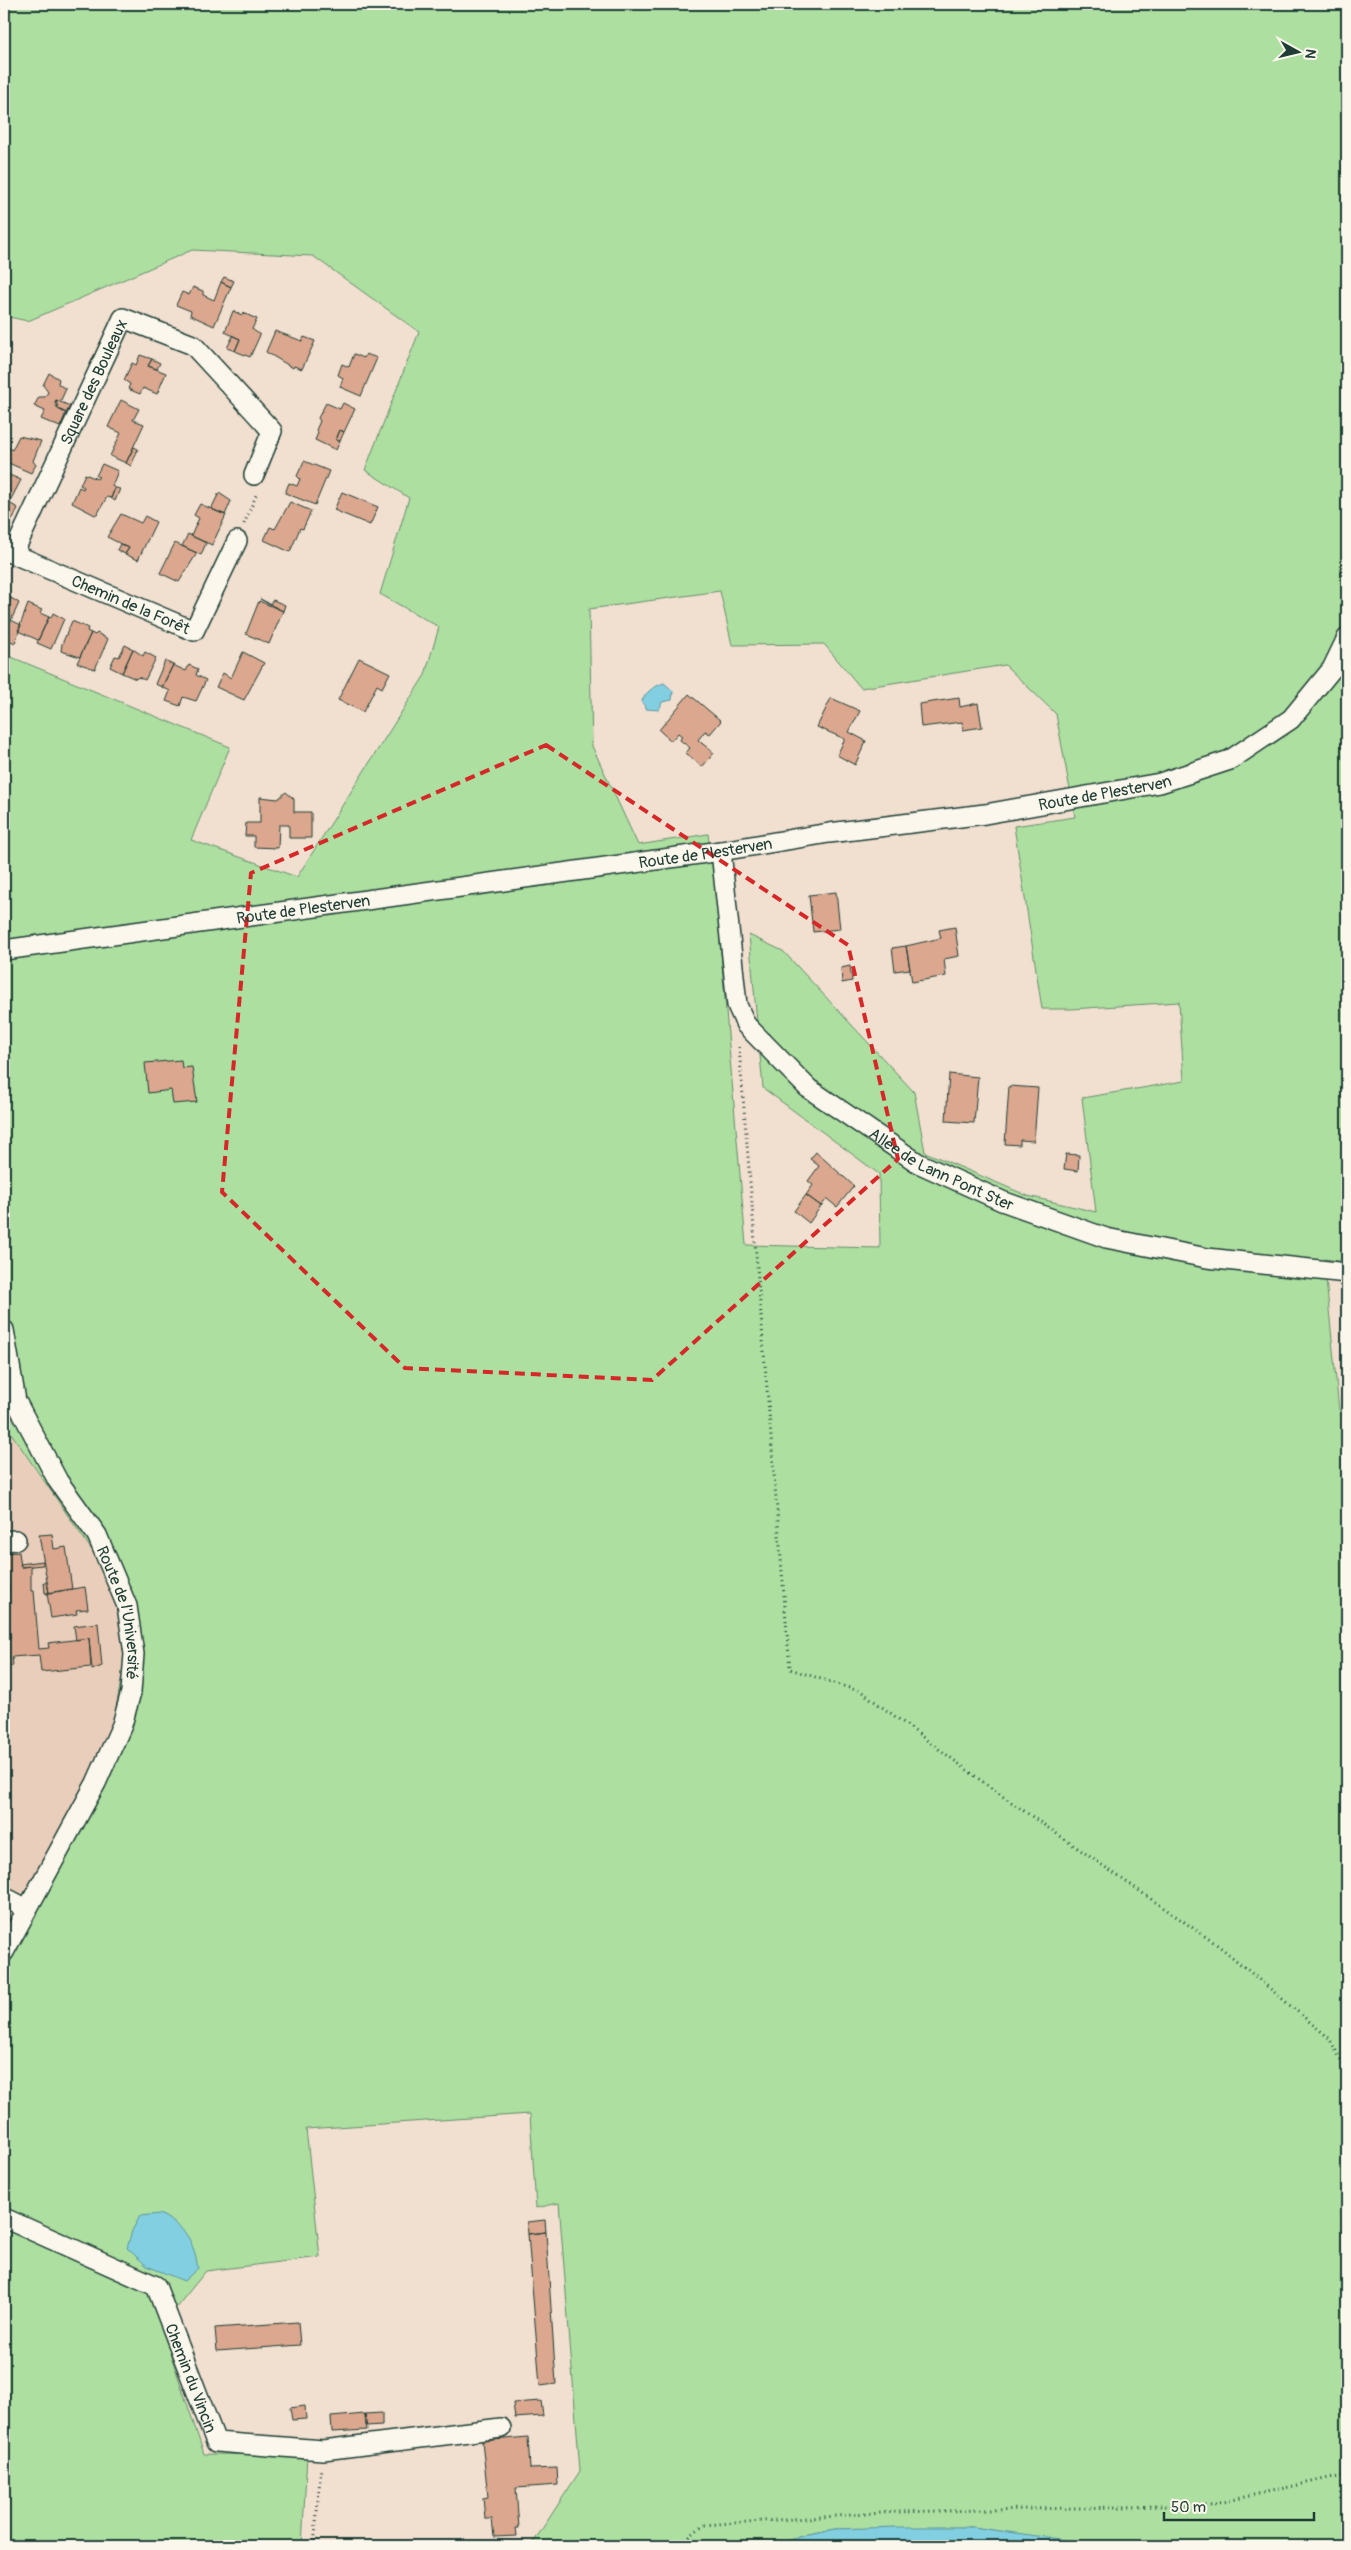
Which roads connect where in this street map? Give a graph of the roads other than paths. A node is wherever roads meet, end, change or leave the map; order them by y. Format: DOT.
graph roads {
  1 [pos="254,475"];
  2 [pos="237,541"];
  3 [pos="8,552"];
  4 [pos="1347,638"];
  5 [pos="721,851"];
  6 [pos="4,950"];
  7 [pos="1347,1272"];
  8 [pos="4,1330"];
  9 [pos="4,1897"];
  10 [pos="27,1909"];
  11 [pos="4,1952"];
  12 [pos="4,2218"];
  13 [pos="501,2428"];
  1 -- 3 [label="street, Square des Bouleaux"];
  2 -- 3 [label="street, Chemin de la Forêt"];
  4 -- 5 [label="street, Route de Plesterven"];
  5 -- 6 [label="street, Route de Plesterven"];
  5 -- 7 [label="street, Allée de Lann Pont Ster"];
  8 -- 10 [label="street, Route de l'Université"];
  9 -- 10 [label="street"];
  10 -- 11 [label="street, Route de l'Université"];
  12 -- 13 [label="street, Chemin du Vincin"];
}
